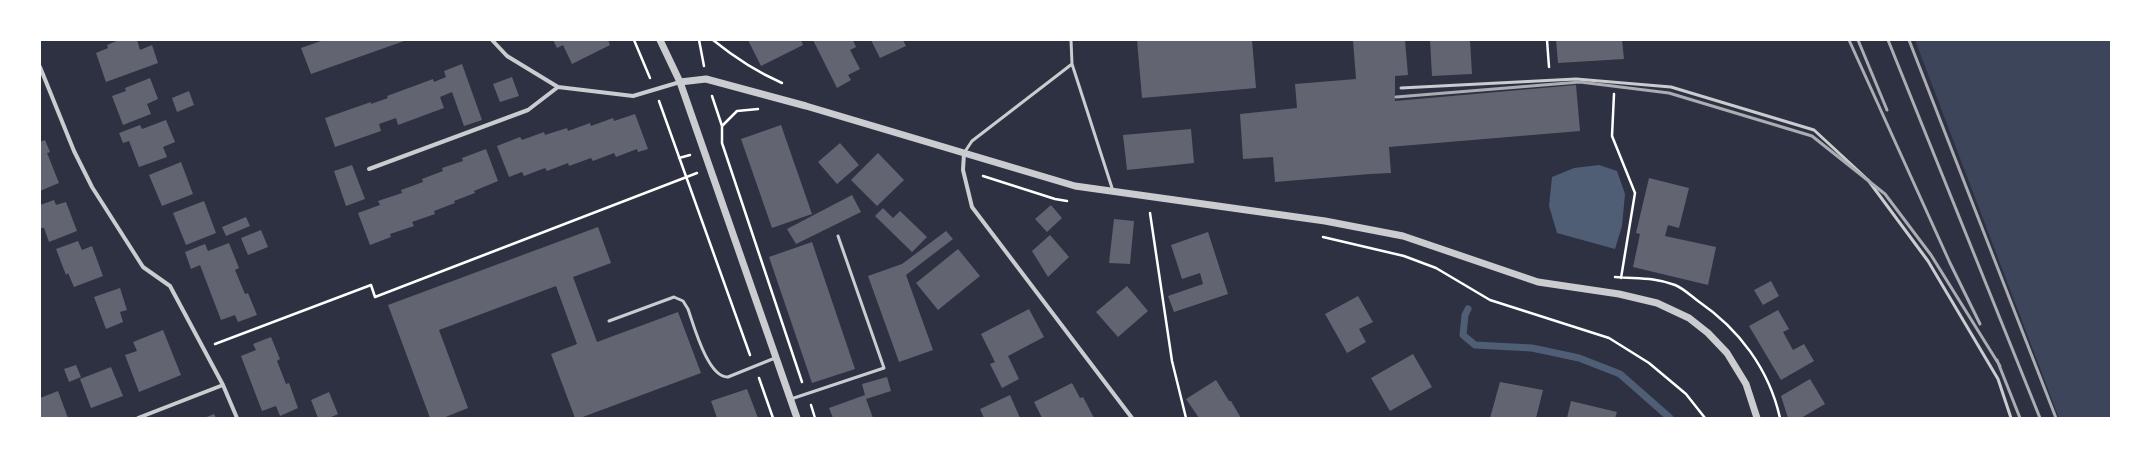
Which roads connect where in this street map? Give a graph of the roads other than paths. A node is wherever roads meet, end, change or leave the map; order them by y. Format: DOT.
graph roads {
  1 [pos="492,40"];
  2 [pos="660,40"];
  3 [pos="1071,40"];
  4 [pos="1072,64"];
  5 [pos="40,67"];
  6 [pos="680,82"];
  7 [pos="558,87"];
  8 [pos="1401,88"];
  9 [pos="964,153"];
  10 [pos="369,169"];
  11 [pos="1113,192"];
  12 [pos="838,236"];
  13 [pos="609,321"];
  14 [pos="777,357"];
  15 [pos="223,384"];
  16 [pos="791,399"];
  17 [pos="138,418"];
  18 [pos="237,418"];
  19 [pos="797,418"];
  20 [pos="1132,418"];
  21 [pos="1757,418"];
  22 [pos="2011,418"];
  1 -- 7 [label="street"];
  2 -- 6 [label="street"];
  3 -- 4 [label="lane"];
  4 -- 9 [label="lane"];
  4 -- 11 [label="lane"];
  5 -- 15 [label="street"];
  6 -- 7 [label="street"];
  6 -- 9 [label="street"];
  6 -- 14 [label="street"];
  7 -- 10 [label="street"];
  8 -- 22 [label="lane"];
  9 -- 11 [label="street"];
  9 -- 20 [label="street"];
  11 -- 21 [label="street"];
  12 -- 16 [label="lane"];
  13 -- 14 [label="lane"];
  14 -- 16 [label="street"];
  15 -- 17 [label="street"];
  15 -- 18 [label="street"];
  16 -- 19 [label="street"];
}
